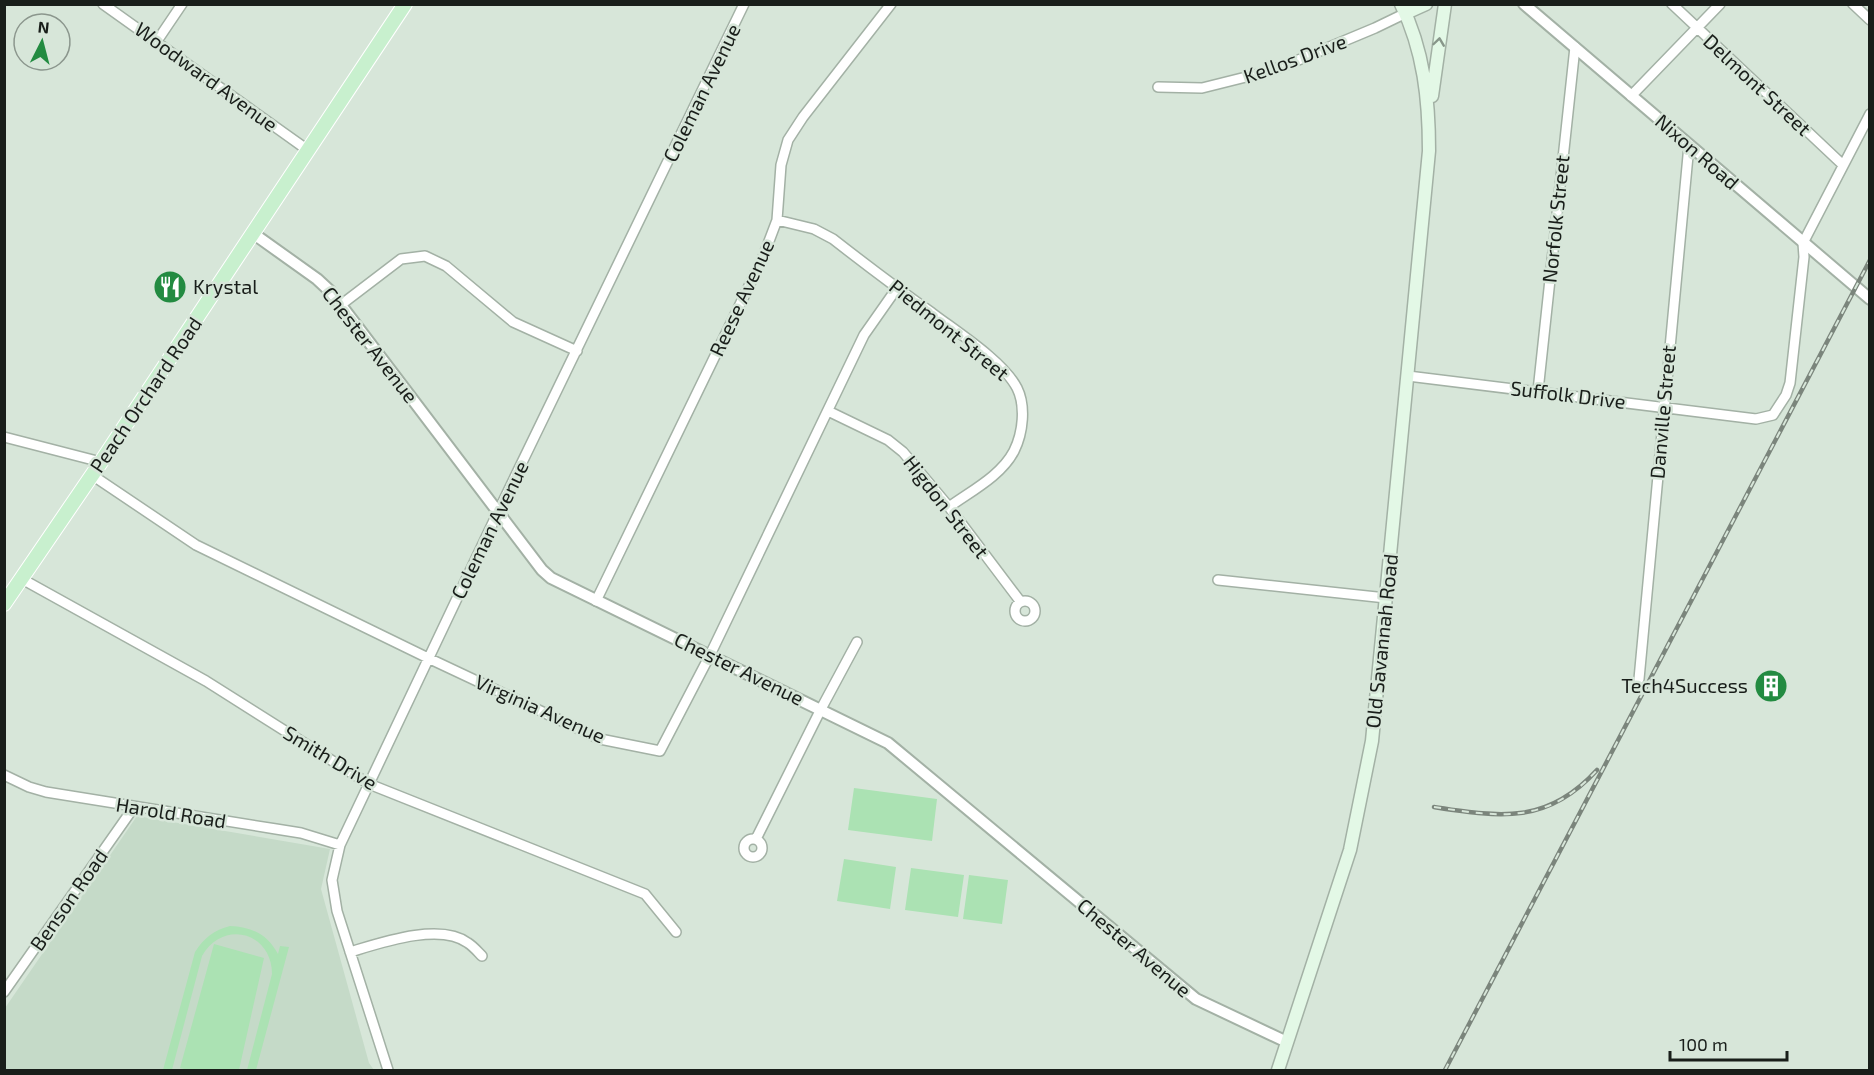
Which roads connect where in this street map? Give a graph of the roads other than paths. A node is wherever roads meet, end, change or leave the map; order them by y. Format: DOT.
graph roads {
  1 [pos="103,4"];
  2 [pos="182,4"];
  3 [pos="405,4"];
  4 [pos="744,4"];
  5 [pos="891,4"];
  6 [pos="1426,4"];
  7 [pos="1445,4"];
  8 [pos="1524,4"];
  9 [pos="1671,4"];
  10 [pos="1720,4"];
  11 [pos="1853,4"];
  12 [pos="1404,9"];
  13 [pos="1869,20"];
  14 [pos="1697,29"];
  15 [pos="157,41"];
  16 [pos="1575,47"];
  17 [pos="1158,87"];
  18 [pos="1631,96"];
  19 [pos="1869,114"];
  20 [pos="1429,121"];
  21 [pos="1689,145"];
  22 [pos="309,151"];
  23 [pos="1843,165"];
  24 [pos="777,220"];
  25 [pos="254,234"];
  26 [pos="1803,243"];
  27 [pos="897,288"];
  28 [pos="1869,299"];
  29 [pos="342,304"];
  30 [pos="578,351"];
  31 [pos="1408,376"];
  32 [pos="1538,391"];
  33 [pos="1664,407"];
  34 [pos="828,411"];
  35 [pos="4,437"];
  36 [pos="101,462"];
  37 [pos="92,475"];
  38 [pos="949,507"];
  39 [pos="498,512"];
  40 [pos="22,579"];
  41 [pos="1218,580"];
  42 [pos="1386,598"];
  43 [pos="596,601"];
  44 [pos="1020,602"];
  45 [pos="4,604"];
  46 [pos="857,642"];
  47 [pos="710,655"];
  48 [pos="428,658"];
  49 [pos="1639,679"];
  50 [pos="821,709"];
  51 [pos="4,775"];
  52 [pos="369,784"];
  53 [pos="134,807"];
  54 [pos="756,839"];
  55 [pos="340,845"];
  56 [pos="676,932"];
  57 [pos="350,952"];
  58 [pos="482,956"];
  59 [pos="4,992"];
  60 [pos="1287,1042"];
  61 [pos="388,1071"];
  62 [pos="1278,1071"];
  1 -- 15 [label="street, Woodward Avenue"];
  2 -- 15 [label="street"];
  3 -- 22 [label="main road, Peach Orchard Road"];
  4 -- 30 [label="street, Coleman Avenue"];
  5 -- 24 [label="street, Reese Avenue"];
  6 -- 12 [label="main road, Kellos Drive"];
  20 -- 7 [label="main road, one-way"];
  8 -- 16 [label="street, Nixon Road"];
  9 -- 14 [label="street, Delmont Street"];
  10 -- 14 [label="street"];
  11 -- 13 [label="street"];
  12 -- 17 [label="street, Kellos Drive"];
  12 -- 20 [label="main road"];
  14 -- 18 [label="street"];
  14 -- 23 [label="street, Delmont Street"];
  15 -- 22 [label="street, Woodward Avenue"];
  16 -- 18 [label="street, Nixon Road"];
  16 -- 32 [label="street, Norfolk Street"];
  18 -- 21 [label="street, Nixon Road"];
  19 -- 23 [label="street"];
  20 -- 31 [label="main road, Old Savannah Road"];
  21 -- 26 [label="street, Nixon Road"];
  21 -- 33 [label="street, Danville Street"];
  22 -- 25 [label="main road, Peach Orchard Road"];
  23 -- 26 [label="street"];
  24 -- 27 [label="street, Piedmont Street"];
  24 -- 43 [label="street, Reese Avenue"];
  25 -- 29 [label="street, Chester Avenue"];
  25 -- 36 [label="main road, Peach Orchard Road"];
  26 -- 28 [label="street, Nixon Road"];
  26 -- 33 [label="street, Suffolk Drive"];
  27 -- 34 [label="street, Virginia Avenue"];
  27 -- 38 [label="street, Piedmont Street"];
  29 -- 30 [label="street"];
  29 -- 39 [label="street, Chester Avenue"];
  30 -- 39 [label="street, Coleman Avenue"];
  31 -- 32 [label="street, Suffolk Drive"];
  31 -- 42 [label="main road, Old Savannah Road"];
  32 -- 33 [label="street, Suffolk Drive"];
  33 -- 49 [label="street, Danville Street"];
  34 -- 38 [label="street, Higdon Street"];
  34 -- 47 [label="street, Virginia Avenue"];
  35 -- 36 [label="street"];
  36 -- 37 [label="main road, Peach Orchard Road"];
  37 -- 40 [label="main road, Peach Orchard Road"];
  37 -- 48 [label="street, Virginia Avenue"];
  38 -- 44 [label="street, Higdon Street"];
  39 -- 43 [label="street, Chester Avenue"];
  39 -- 48 [label="street, Coleman Avenue"];
  40 -- 45 [label="main road, Peach Orchard Road"];
  40 -- 52 [label="street, Smith Drive"];
  41 -- 42 [label="street"];
  42 -- 60 [label="main road, Old Savannah Road"];
  43 -- 47 [label="street, Chester Avenue"];
  46 -- 50 [label="street"];
  47 -- 48 [label="street, Virginia Avenue"];
  47 -- 50 [label="street, Chester Avenue"];
  48 -- 52 [label="street, Coleman Avenue"];
  50 -- 54 [label="street"];
  50 -- 60 [label="street, Chester Avenue"];
  51 -- 53 [label="street, Harold Road"];
  52 -- 55 [label="street, Coleman Avenue"];
  52 -- 56 [label="street, Smith Drive"];
  53 -- 55 [label="street, Harold Road"];
  53 -- 59 [label="street, Benson Road"];
  55 -- 57 [label="street, Coleman Avenue"];
  57 -- 58 [label="street"];
  57 -- 61 [label="street, Coleman Avenue"];
  60 -- 62 [label="main road, Old Savannah Road"];
}
